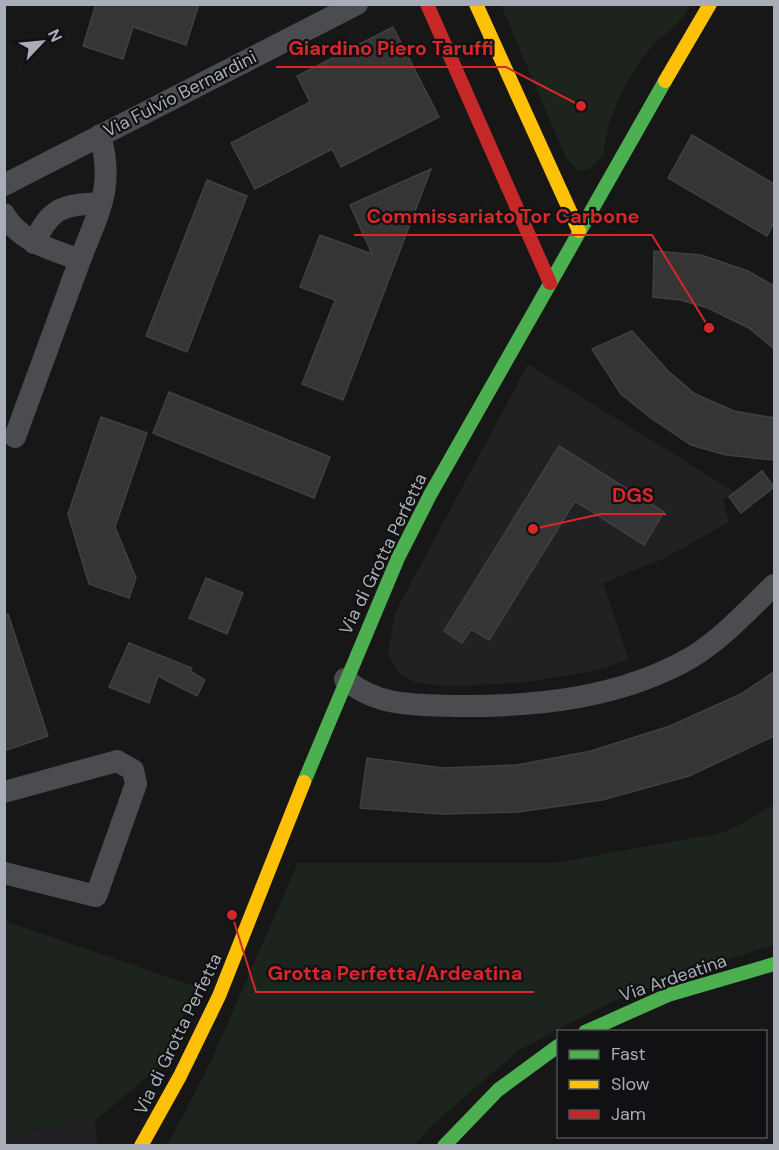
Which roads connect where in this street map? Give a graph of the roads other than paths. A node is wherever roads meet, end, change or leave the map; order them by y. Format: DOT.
graph roads {
  1 [pos="357,4"];
  2 [pos="427,4"];
  3 [pos="476,4"];
  4 [pos="710,4"];
  5 [pos="100,135"];
  6 [pos="4,185"];
  7 [pos="101,204"];
  8 [pos="4,214"];
  9 [pos="579,231"];
  10 [pos="34,243"];
  11 [pos="80,260"];
  12 [pos="550,283"];
  13 [pos="15,436"];
  14 [pos="774,585"];
  15 [pos="345,680"];
  16 [pos="4,792"];
  17 [pos="4,873"];
  18 [pos="774,964"];
  19 [pos="589,1030"];
  20 [pos="557,1047"];
  21 [pos="141,1146"];
  22 [pos="444,1146"];
  1 -- 5 [label="street, Via Fulvio Bernardini"];
  2 -- 12 [label="main road"];
  3 -- 9 [label="main road"];
  4 -- 9 [label="main road, Via di Grotta Perfetta"];
  5 -- 6 [label="street, Via Fulvio Bernardini"];
  5 -- 7 [label="street"];
  7 -- 10 [label="street"];
  7 -- 11 [label="street"];
  8 -- 10 [label="street"];
  9 -- 12 [label="main road, Via di Grotta Perfetta"];
  10 -- 11 [label="street"];
  11 -- 13 [label="street"];
  12 -- 15 [label="main road, Via di Grotta Perfetta"];
  14 -- 15 [label="street"];
  15 -- 21 [label="main road, Via di Grotta Perfetta"];
  16 -- 17 [label="street"];
  18 -- 19 [label="main road, Via Ardeatina"];
  20 -- 22 [label="main road"];
}
